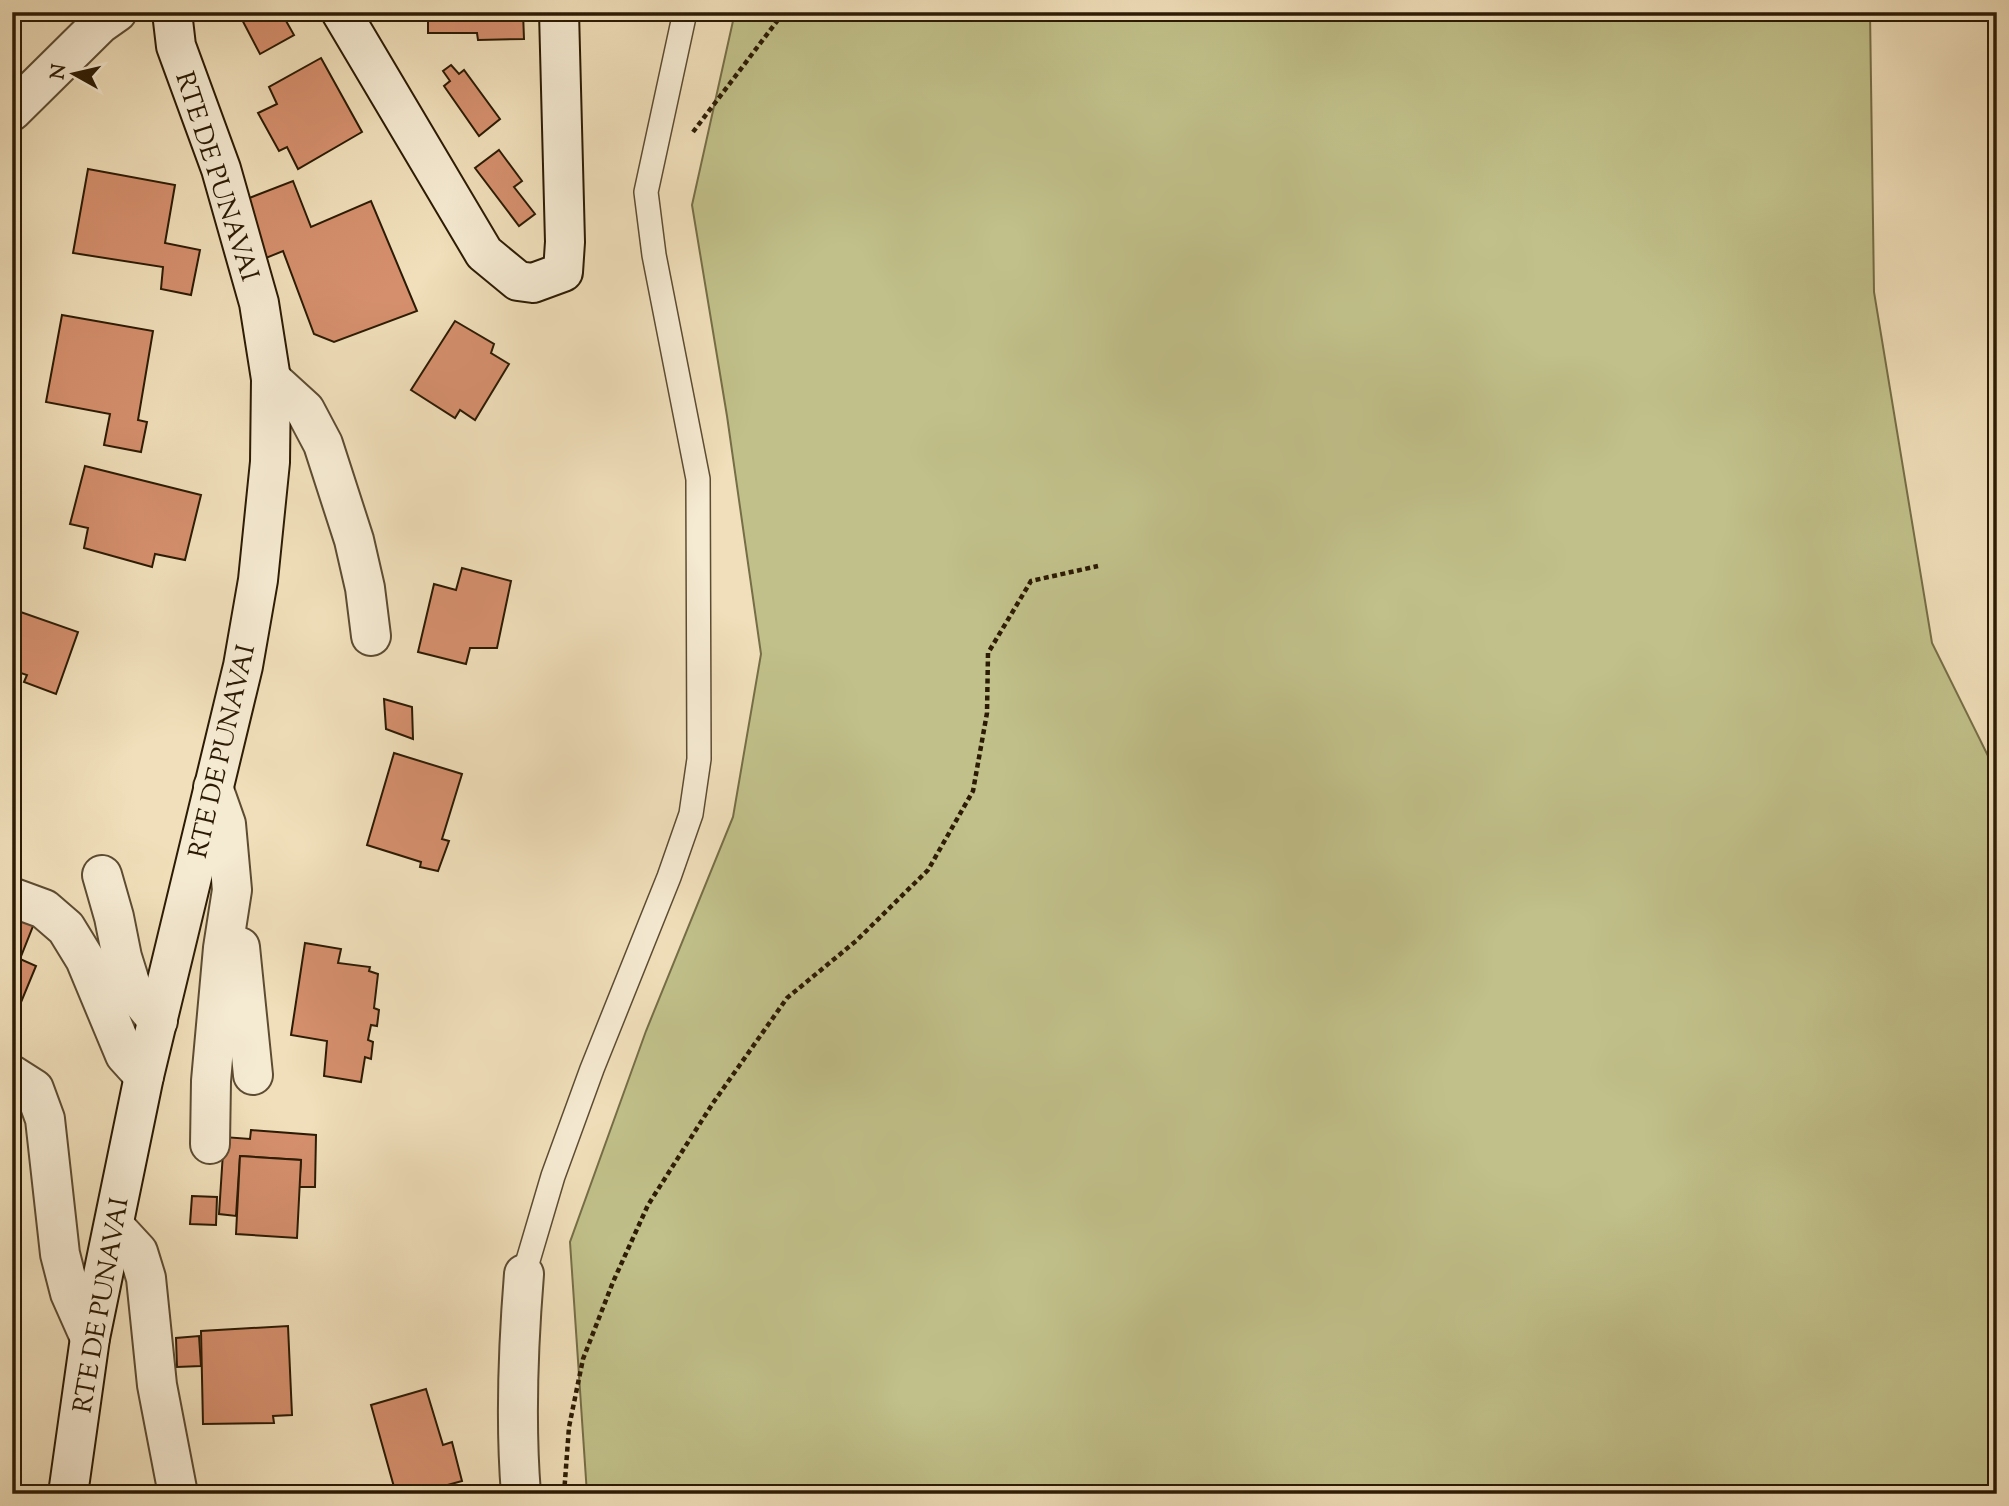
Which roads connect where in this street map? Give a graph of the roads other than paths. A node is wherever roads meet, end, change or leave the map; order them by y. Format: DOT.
graph roads {
  1 [pos="117,12"];
  2 [pos="173,12"];
  3 [pos="341,12"];
  4 [pos="559,12"];
  5 [pos="685,12"];
  6 [pos="12,111"];
  7 [pos="271,379"];
  8 [pos="371,636"];
  9 [pos="213,787"];
  10 [pos="102,875"];
  11 [pos="232,890"];
  12 [pos="15,898"];
  13 [pos="158,1020"];
  14 [pos="12,1075"];
  15 [pos="253,1075"];
  16 [pos="144,1076"];
  17 [pos="210,1144"];
  18 [pos="114,1227"];
  19 [pos="524,1273"];
  20 [pos="90,1338"];
  21 [pos="68,1494"];
  22 [pos="178,1494"];
  23 [pos="521,1494"];
  1 -- 6 [label="street"];
  2 -- 7 [label="street, RTE DE PUNAVAI"];
  3 -- 4 [label="street"];
  5 -- 19 [label="lane"];
  7 -- 8 [label="street"];
  7 -- 9 [label="street, RTE DE PUNAVAI"];
  9 -- 11 [label="street"];
  9 -- 13 [label="street, RTE DE PUNAVAI"];
  10 -- 13 [label="street"];
  11 -- 15 [label="street"];
  11 -- 17 [label="street"];
  12 -- 16 [label="street"];
  13 -- 16 [label="street, RTE DE PUNAVAI"];
  14 -- 20 [label="street"];
  16 -- 18 [label="street, RTE DE PUNAVAI"];
  18 -- 20 [label="street, RTE DE PUNAVAI"];
  18 -- 22 [label="street"];
  19 -- 23 [label="street"];
  20 -- 21 [label="street, RTE DE PUNAVAI"];
}
